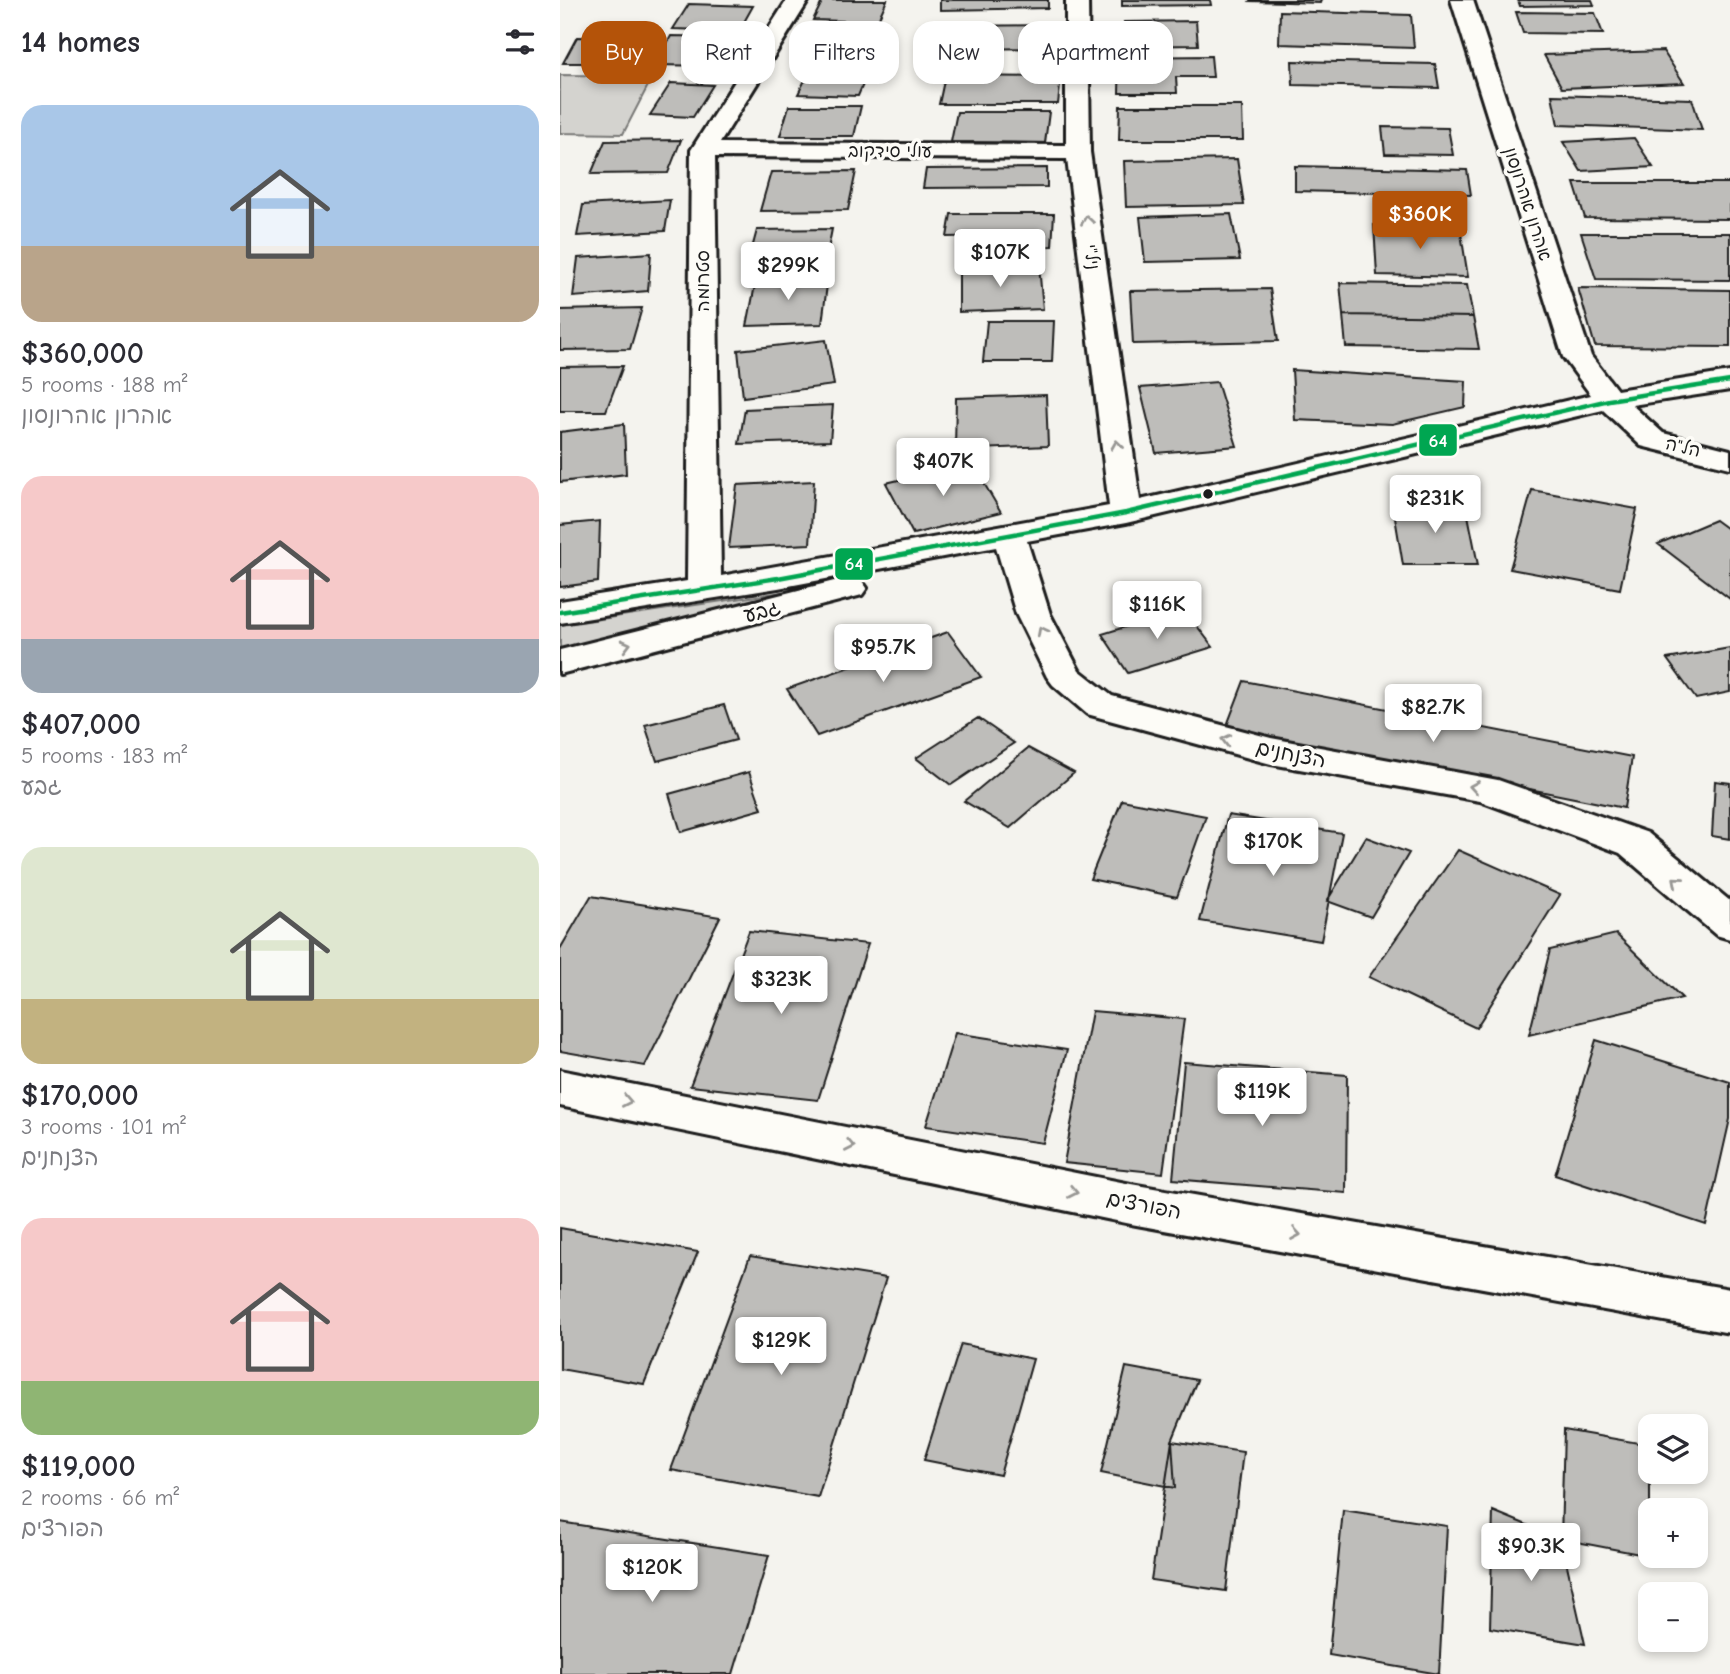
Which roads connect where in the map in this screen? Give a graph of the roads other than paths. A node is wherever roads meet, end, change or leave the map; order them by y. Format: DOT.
graph roads {
  1 [pos="798,0"];
  2 [pos="1077,0"];
  3 [pos="1462,0"];
  4 [pos="703,150"];
  5 [pos="1078,152"];
  6 [pos="1730,381"];
  7 [pos="1609,400"];
  8 [pos="1730,459"];
  9 [pos="1126,513"];
  10 [pos="1011,540"];
  11 [pos="704,590"];
  12 [pos="560,612"];
  13 [pos="560,662"];
  14 [pos="1730,924"];
  15 [pos="560,1088"];
  16 [pos="1730,1311"];
  1 -- 4 [label="street"];
  2 -- 5 [label="street, ניל\"י"];
  3 -- 7 [label="street, אהרון אהרונסון"];
  4 -- 5 [label="street, עולי סידקוב"];
  4 -- 11 [label="street, סטרומה"];
  9 -- 5 [label="street, ניל\"י, one-way"];
  6 -- 7 [label="street, גבע"];
  7 -- 8 [label="street, הל\"ה"];
  7 -- 9 [label="street, גבע"];
  9 -- 10 [label="street, גבע"];
  10 -- 11 [label="street, גבע"];
  13 -- 10 [label="street, גבע, one-way"];
  14 -- 10 [label="street, הצנחנים, one-way"];
  11 -- 12 [label="street, גבע"];
  15 -- 16 [label="street, הפורצים, one-way"];
}
